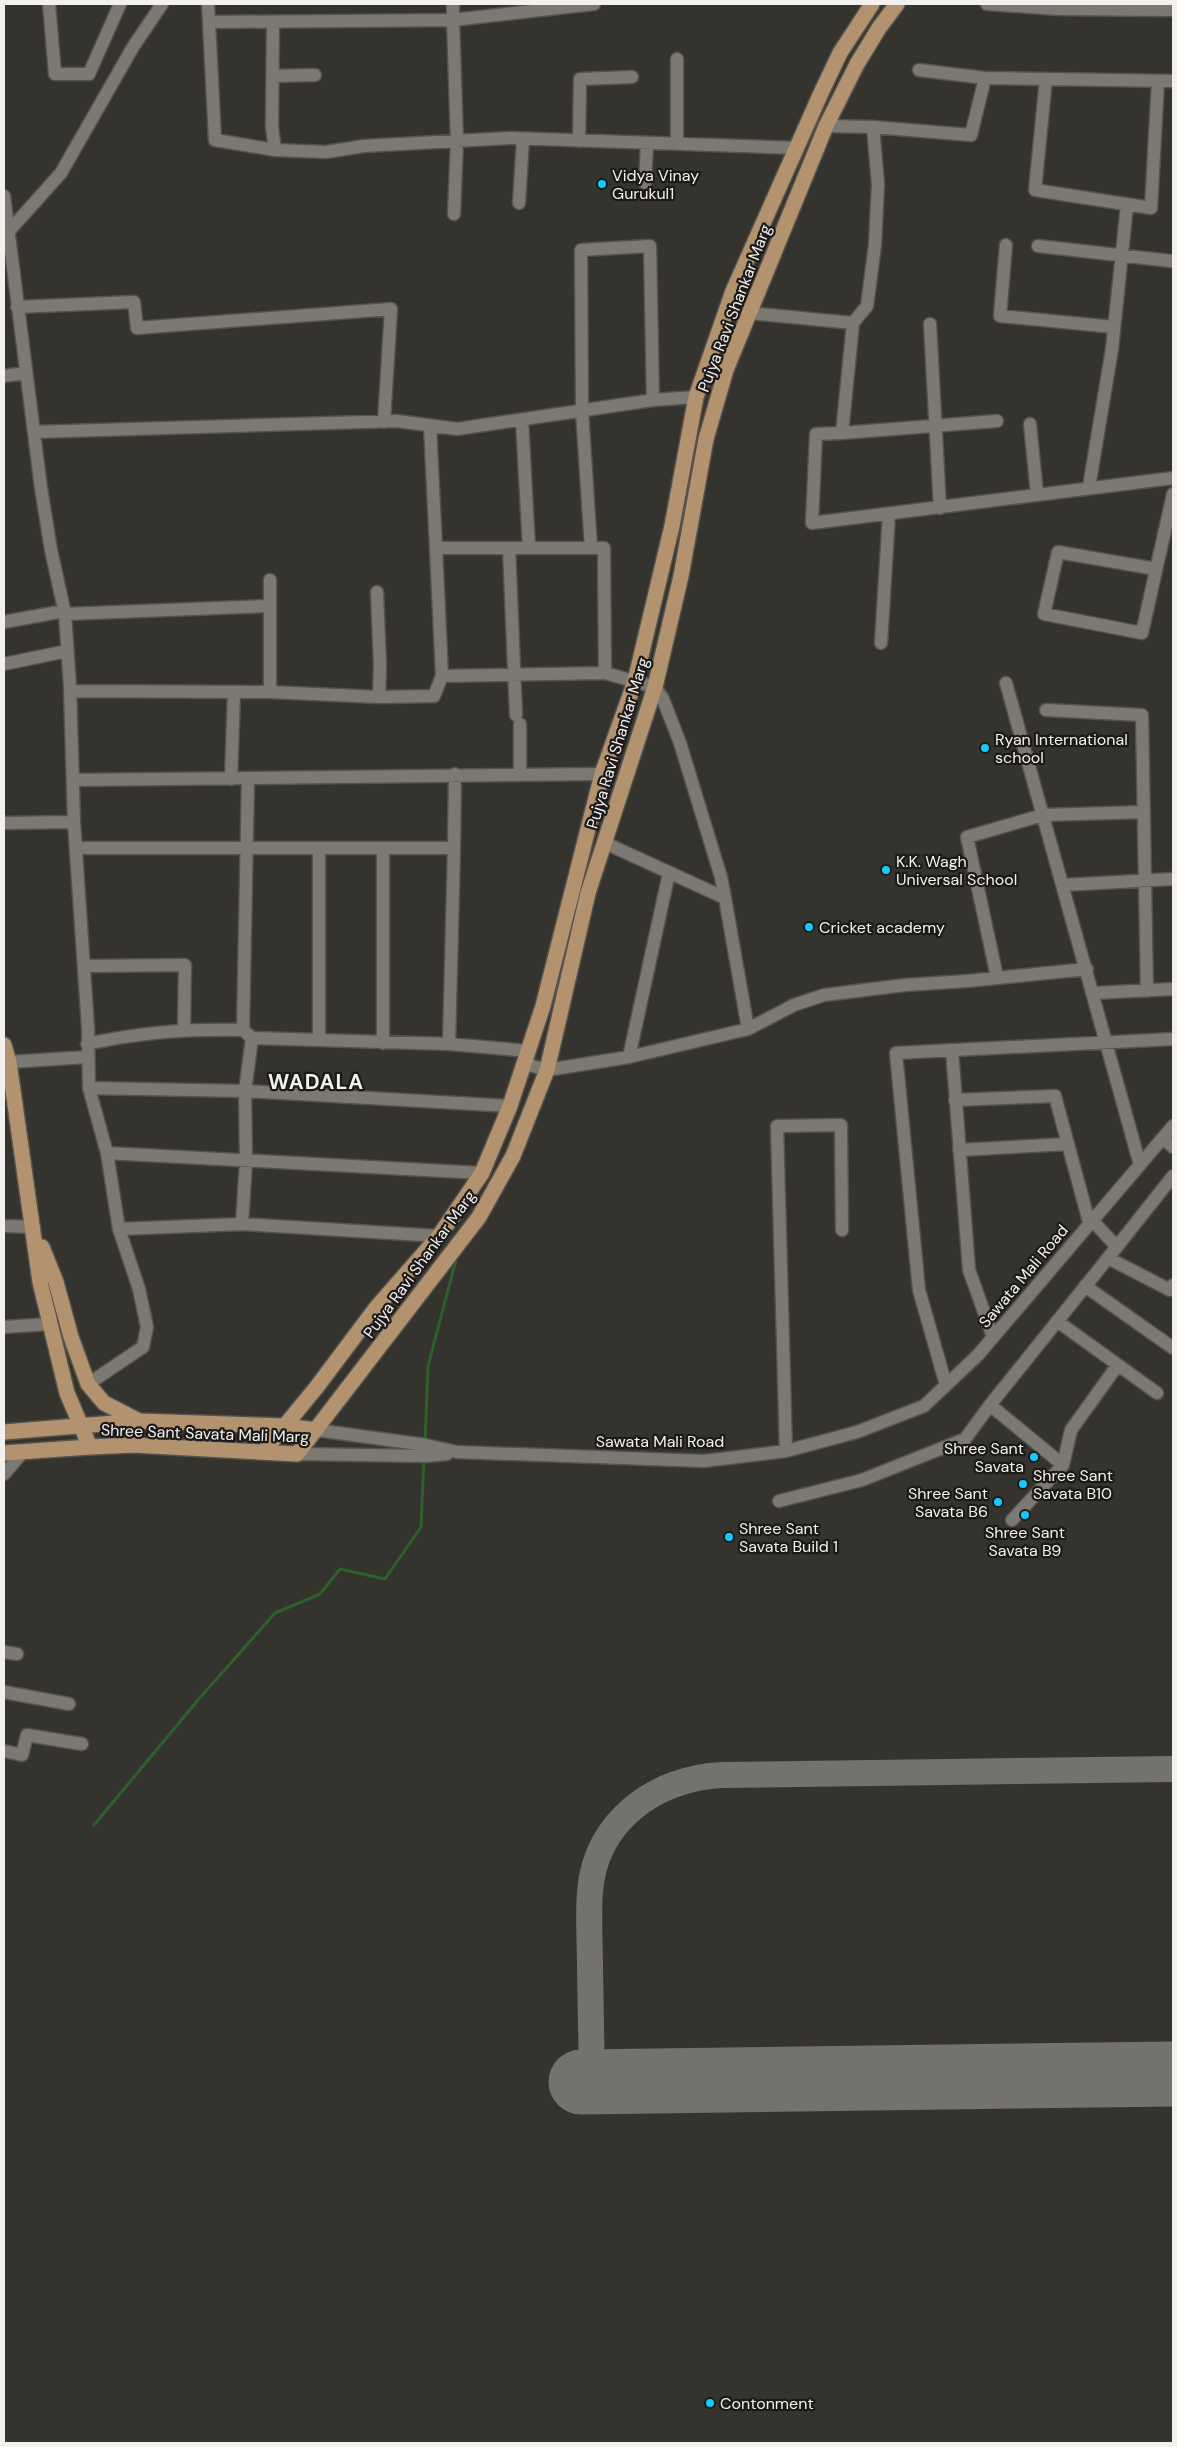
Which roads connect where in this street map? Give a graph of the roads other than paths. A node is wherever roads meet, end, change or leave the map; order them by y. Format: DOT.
graph roads {
  1 [pos="49,4"];
  2 [pos="120,4"];
  3 [pos="162,4"];
  4 [pos="208,4"];
  5 [pos="453,4"];
  6 [pos="594,4"];
  7 [pos="872,4"];
  8 [pos="897,4"];
  9 [pos="987,4"];
  10 [pos="1141,7"];
  11 [pos="1173,10"];
  12 [pos="453,20"];
  13 [pos="209,22"];
  14 [pos="273,22"];
  15 [pos="677,59"];
  16 [pos="919,70"];
  17 [pos="315,75"];
  18 [pos="273,76"];
  19 [pos="632,77"];
  20 [pos="985,78"];
  21 [pos="1046,79"];
  22 [pos="1158,81"];
  23 [pos="1173,81"];
  24 [pos="874,127"];
  25 [pos="806,130"];
  26 [pos="824,132"];
  27 [pos="523,139"];
  28 [pos="457,141"];
  29 [pos="579,141"];
  30 [pos="647,143"];
  31 [pos="677,144"];
  32 [pos="797,148"];
  33 [pos="275,150"];
  34 [pos="645,183"];
  35 [pos="4,196"];
  36 [pos="519,203"];
  37 [pos="1127,205"];
  38 [pos="454,214"];
  39 [pos="6,232"];
  40 [pos="1006,245"];
  41 [pos="1038,246"];
  42 [pos="1121,257"];
  43 [pos="1171,261"];
  44 [pos="17,307"];
  45 [pos="749,313"];
  46 [pos="853,323"];
  47 [pos="930,324"];
  48 [pos="1114,327"];
  49 [pos="25,373"];
  50 [pos="4,376"];
  51 [pos="696,397"];
  52 [pos="653,400"];
  53 [pos="582,411"];
  54 [pos="522,420"];
  55 [pos="997,421"];
  56 [pos="384,422"];
  57 [pos="1030,424"];
  58 [pos="430,426"];
  59 [pos="936,426"];
  60 [pos="34,432"];
  61 [pos="842,433"];
  62 [pos="1173,478"];
  63 [pos="1089,487"];
  64 [pos="1037,494"];
  65 [pos="1173,494"];
  66 [pos="940,508"];
  67 [pos="889,514"];
  68 [pos="436,548"];
  69 [pos="509,548"];
  70 [pos="529,548"];
  71 [pos="591,548"];
  72 [pos="1156,569"];
  73 [pos="270,580"];
  74 [pos="377,592"];
  75 [pos="268,606"];
  76 [pos="64,613"];
  77 [pos="4,622"];
  78 [pos="880,643"];
  79 [pos="67,651"];
  80 [pos="4,664"];
  81 [pos="605,673"];
  82 [pos="513,675"];
  83 [pos="442,676"];
  84 [pos="634,681"];
  85 [pos="1006,684"];
  86 [pos="655,687"];
  87 [pos="70,691"];
  88 [pos="270,692"];
  89 [pos="234,693"];
  90 [pos="378,698"];
  91 [pos="1046,710"];
  92 [pos="455,774"];
  93 [pos="520,774"];
  94 [pos="602,774"];
  95 [pos="231,779"];
  96 [pos="248,779"];
  97 [pos="74,780"];
  98 [pos="1144,812"];
  99 [pos="1043,815"];
  100 [pos="74,822"];
  101 [pos="4,824"];
  102 [pos="605,843"];
  103 [pos="76,848"];
  104 [pos="247,848"];
  105 [pos="319,848"];
  106 [pos="383,848"];
  107 [pos="454,848"];
  108 [pos="669,873"];
  109 [pos="1173,879"];
  110 [pos="1145,881"];
  111 [pos="1063,885"];
  112 [pos="725,898"];
  113 [pos="84,966"];
  114 [pos="1087,969"];
  115 [pos="997,977"];
  116 [pos="1173,989"];
  117 [pos="1146,991"];
  118 [pos="1094,993"];
  119 [pos="184,1029"];
  120 [pos="748,1029"];
  121 [pos="247,1034"];
  122 [pos="319,1039"];
  123 [pos="1173,1039"];
  124 [pos="1108,1042"];
  125 [pos="382,1043"];
  126 [pos="87,1044"];
  127 [pos="449,1044"];
  128 [pos="4,1045"];
  129 [pos="952,1050"];
  130 [pos="87,1057"];
  131 [pos="527,1057"];
  132 [pos="629,1057"];
  133 [pos="9,1062"];
  134 [pos="547,1070"];
  135 [pos="89,1088"];
  136 [pos="245,1091"];
  137 [pos="955,1100"];
  138 [pos="510,1106"];
  139 [pos="1173,1126"];
  140 [pos="1163,1138"];
  141 [pos="1068,1144"];
  142 [pos="1173,1147"];
  143 [pos="958,1150"];
  144 [pos="108,1153"];
  145 [pos="246,1161"];
  146 [pos="1140,1165"];
  147 [pos="482,1173"];
  148 [pos="1173,1176"];
  149 [pos="1090,1221"];
  150 [pos="242,1224"];
  151 [pos="4,1226"];
  152 [pos="34,1227"];
  153 [pos="119,1230"];
  154 [pos="842,1230"];
  155 [pos="439,1236"];
  156 [pos="1117,1247"];
  157 [pos="1108,1258"];
  158 [pos="1085,1286"];
  159 [pos="1172,1290"];
  160 [pos="1057,1321"];
  161 [pos="50,1324"];
  162 [pos="4,1327"];
  163 [pos="993,1337"];
  164 [pos="1173,1348"];
  165 [pos="1117,1366"];
  166 [pos="88,1384"];
  167 [pos="946,1385"];
  168 [pos="1157,1393"];
  169 [pos="990,1405"];
  170 [pos="139,1421"];
  171 [pos="82,1425"];
  172 [pos="285,1426"];
  173 [pos="316,1430"];
  174 [pos="4,1432"];
  175 [pos="90,1447"];
  176 [pos="786,1450"];
  177 [pos="264,1451"];
  178 [pos="23,1452"];
  179 [pos="457,1452"];
  180 [pos="4,1453"];
  181 [pos="297,1454"];
  182 [pos="1063,1465"];
  183 [pos="4,1474"];
  184 [pos="779,1501"];
  185 [pos="1012,1520"];
  186 [pos="4,1652"];
  187 [pos="17,1654"];
  188 [pos="4,1692"];
  189 [pos="69,1704"];
  190 [pos="82,1744"];
  191 [pos="4,1751"];
  1 -- 2 [label="street"];
  3 -- 39 [label="street"];
  4 -- 13 [label="street"];
  5 -- 12 [label="street"];
  6 -- 12 [label="street"];
  7 -- 25 [label="main road"];
  8 -- 26 [label="main road, Pujya Ravi Shankar Marg"];
  9 -- 10 [label="street"];
  10 -- 11 [label="street"];
  12 -- 14 [label="street"];
  12 -- 28 [label="street"];
  13 -- 14 [label="street"];
  13 -- 33 [label="street"];
  14 -- 18 [label="street"];
  15 -- 31 [label="street"];
  16 -- 20 [label="street"];
  17 -- 18 [label="street"];
  18 -- 33 [label="street"];
  19 -- 29 [label="street"];
  20 -- 21 [label="street"];
  20 -- 24 [label="street"];
  21 -- 22 [label="street"];
  21 -- 37 [label="street"];
  22 -- 23 [label="street"];
  22 -- 37 [label="street"];
  24 -- 26 [label="street"];
  24 -- 46 [label="street"];
  25 -- 26 [label="street"];
  25 -- 32 [label="main road"];
  26 -- 45 [label="main road, Pujya Ravi Shankar Marg"];
  27 -- 28 [label="street"];
  27 -- 29 [label="street"];
  27 -- 36 [label="street"];
  28 -- 33 [label="street"];
  28 -- 38 [label="street"];
  29 -- 30 [label="street"];
  30 -- 31 [label="street"];
  30 -- 34 [label="street"];
  31 -- 32 [label="street"];
  32 -- 51 [label="main road"];
  35 -- 39 [label="street"];
  37 -- 42 [label="street"];
  39 -- 44 [label="street"];
  40 -- 48 [label="street"];
  41 -- 42 [label="street"];
  42 -- 43 [label="street"];
  42 -- 48 [label="street"];
  44 -- 49 [label="street"];
  44 -- 56 [label="street"];
  45 -- 46 [label="street"];
  45 -- 86 [label="main road, Pujya Ravi Shankar Marg"];
  46 -- 61 [label="street"];
  47 -- 59 [label="street"];
  48 -- 63 [label="street"];
  49 -- 50 [label="street"];
  49 -- 60 [label="street"];
  51 -- 52 [label="street"];
  51 -- 84 [label="main road"];
  52 -- 53 [label="street"];
  52 -- 53 [label="street"];
  53 -- 54 [label="street"];
  53 -- 71 [label="street"];
  54 -- 58 [label="street"];
  54 -- 70 [label="street"];
  55 -- 59 [label="street"];
  56 -- 58 [label="street"];
  56 -- 60 [label="street"];
  57 -- 64 [label="street"];
  58 -- 68 [label="street"];
  59 -- 61 [label="street"];
  59 -- 66 [label="street"];
  60 -- 76 [label="street"];
  61 -- 67 [label="street"];
  62 -- 63 [label="street"];
  63 -- 64 [label="street"];
  64 -- 66 [label="street"];
  65 -- 72 [label="street"];
  66 -- 67 [label="street"];
  67 -- 78 [label="street"];
  68 -- 69 [label="street"];
  68 -- 83 [label="street"];
  69 -- 70 [label="street"];
  69 -- 82 [label="street"];
  70 -- 71 [label="street"];
  71 -- 81 [label="street"];
  72 -- 72 [label="street"];
  73 -- 75 [label="street"];
  74 -- 90 [label="street"];
  75 -- 76 [label="street"];
  75 -- 88 [label="street"];
  76 -- 77 [label="street"];
  76 -- 79 [label="street"];
  79 -- 80 [label="street"];
  79 -- 87 [label="street"];
  81 -- 82 [label="street"];
  81 -- 84 [label="street"];
  82 -- 83 [label="street"];
  82 -- 93 [label="street"];
  83 -- 90 [label="street"];
  84 -- 86 [label="street"];
  84 -- 94 [label="main road"];
  85 -- 99 [label="street"];
  86 -- 102 [label="main road, Pujya Ravi Shankar Marg"];
  86 -- 112 [label="street"];
  87 -- 89 [label="street"];
  87 -- 97 [label="street"];
  88 -- 89 [label="street"];
  88 -- 90 [label="street"];
  89 -- 95 [label="street"];
  91 -- 98 [label="street"];
  92 -- 93 [label="street"];
  92 -- 96 [label="street"];
  92 -- 107 [label="street"];
  93 -- 94 [label="street"];
  94 -- 131 [label="main road"];
  95 -- 96 [label="street"];
  95 -- 97 [label="street"];
  96 -- 104 [label="street"];
  97 -- 100 [label="street"];
  98 -- 99 [label="street"];
  98 -- 110 [label="street"];
  99 -- 111 [label="street"];
  99 -- 115 [label="street"];
  100 -- 101 [label="street"];
  100 -- 103 [label="street"];
  102 -- 108 [label="street"];
  102 -- 134 [label="main road, Pujya Ravi Shankar Marg"];
  103 -- 104 [label="street"];
  103 -- 113 [label="street"];
  104 -- 105 [label="street"];
  104 -- 121 [label="street"];
  105 -- 106 [label="street"];
  105 -- 122 [label="street"];
  106 -- 107 [label="street"];
  106 -- 125 [label="street"];
  107 -- 127 [label="street"];
  108 -- 112 [label="street"];
  108 -- 132 [label="street"];
  109 -- 110 [label="street"];
  110 -- 111 [label="street"];
  110 -- 117 [label="street"];
  111 -- 114 [label="street"];
  112 -- 120 [label="street"];
  113 -- 119 [label="street"];
  113 -- 126 [label="street"];
  114 -- 115 [label="street"];
  114 -- 118 [label="street"];
  115 -- 120 [label="street"];
  116 -- 117 [label="street"];
  117 -- 118 [label="street"];
  118 -- 124 [label="street"];
  119 -- 121 [label="street"];
  119 -- 126 [label="street"];
  120 -- 132 [label="street"];
  121 -- 122 [label="street"];
  121 -- 136 [label="street"];
  122 -- 125 [label="street"];
  123 -- 124 [label="street"];
  124 -- 129 [label="street"];
  124 -- 146 [label="street"];
  125 -- 127 [label="street"];
  126 -- 130 [label="street"];
  127 -- 131 [label="street"];
  128 -- 133 [label="main road, Shree Sant Savata Mali Marg"];
  129 -- 137 [label="street"];
  129 -- 167 [label="street"];
  130 -- 133 [label="street"];
  130 -- 135 [label="street"];
  131 -- 134 [label="street"];
  131 -- 138 [label="main road"];
  132 -- 134 [label="street"];
  133 -- 152 [label="main road, Shree Sant Savata Mali Marg"];
  134 -- 173 [label="main road, Pujya Ravi Shankar Marg"];
  135 -- 136 [label="street"];
  135 -- 144 [label="street"];
  136 -- 138 [label="street"];
  136 -- 145 [label="street"];
  137 -- 141 [label="street"];
  137 -- 143 [label="street"];
  138 -- 147 [label="main road"];
  139 -- 140 [label="street, Sawata Mali Road"];
  140 -- 142 [label="street"];
  140 -- 146 [label="street, Sawata Mali Road"];
  141 -- 143 [label="street"];
  141 -- 149 [label="street"];
  143 -- 163 [label="street"];
  144 -- 145 [label="street"];
  144 -- 153 [label="street"];
  145 -- 147 [label="street"];
  145 -- 150 [label="street"];
  146 -- 149 [label="street, Sawata Mali Road"];
  147 -- 155 [label="main road"];
  148 -- 156 [label="street"];
  149 -- 156 [label="street"];
  149 -- 163 [label="street, Sawata Mali Road"];
  150 -- 153 [label="street"];
  150 -- 155 [label="street"];
  151 -- 152 [label="street"];
  152 -- 161 [label="main road, Shree Sant Savata Mali Marg"];
  152 -- 166 [label="main road, Shree Sant Savata Mali Marg"];
  153 -- 166 [label="street"];
  154 -- 176 [label="street"];
  155 -- 172 [label="main road"];
  156 -- 157 [label="street"];
  157 -- 158 [label="street"];
  157 -- 159 [label="street"];
  158 -- 160 [label="street"];
  158 -- 164 [label="street"];
  160 -- 165 [label="street"];
  160 -- 169 [label="street"];
  161 -- 162 [label="street"];
  161 -- 171 [label="main road, Shree Sant Savata Mali Marg"];
  163 -- 167 [label="street, Sawata Mali Road"];
  165 -- 168 [label="street"];
  165 -- 182 [label="street"];
  166 -- 170 [label="main road, Shree Sant Savata Mali Marg"];
  167 -- 176 [label="street, Sawata Mali Road"];
  169 -- 182 [label="street"];
  169 -- 184 [label="street"];
  170 -- 171 [label="main road"];
  170 -- 172 [label="main road, Shree Sant Savata Mali Marg"];
  171 -- 174 [label="main road"];
  171 -- 175 [label="main road, Shree Sant Savata Mali Marg"];
  172 -- 173 [label="main road, Shree Sant Savata Mali Marg"];
  172 -- 177 [label="main road"];
  173 -- 179 [label="street, Sawata Mali Road"];
  173 -- 181 [label="main road, Pujya Ravi Shankar Marg"];
  175 -- 177 [label="main road, Shree Sant Savata Mali Marg"];
  175 -- 178 [label="main road"];
  176 -- 179 [label="street, Sawata Mali Road"];
  177 -- 181 [label="main road, Shree Sant Savata Mali Marg"];
  178 -- 180 [label="main road"];
  178 -- 183 [label="street"];
  179 -- 181 [label="street, Shree Sant Savata Mali Marg"];
  182 -- 185 [label="street"];
  186 -- 187 [label="street"];
  188 -- 189 [label="street"];
  190 -- 191 [label="street"];
}
